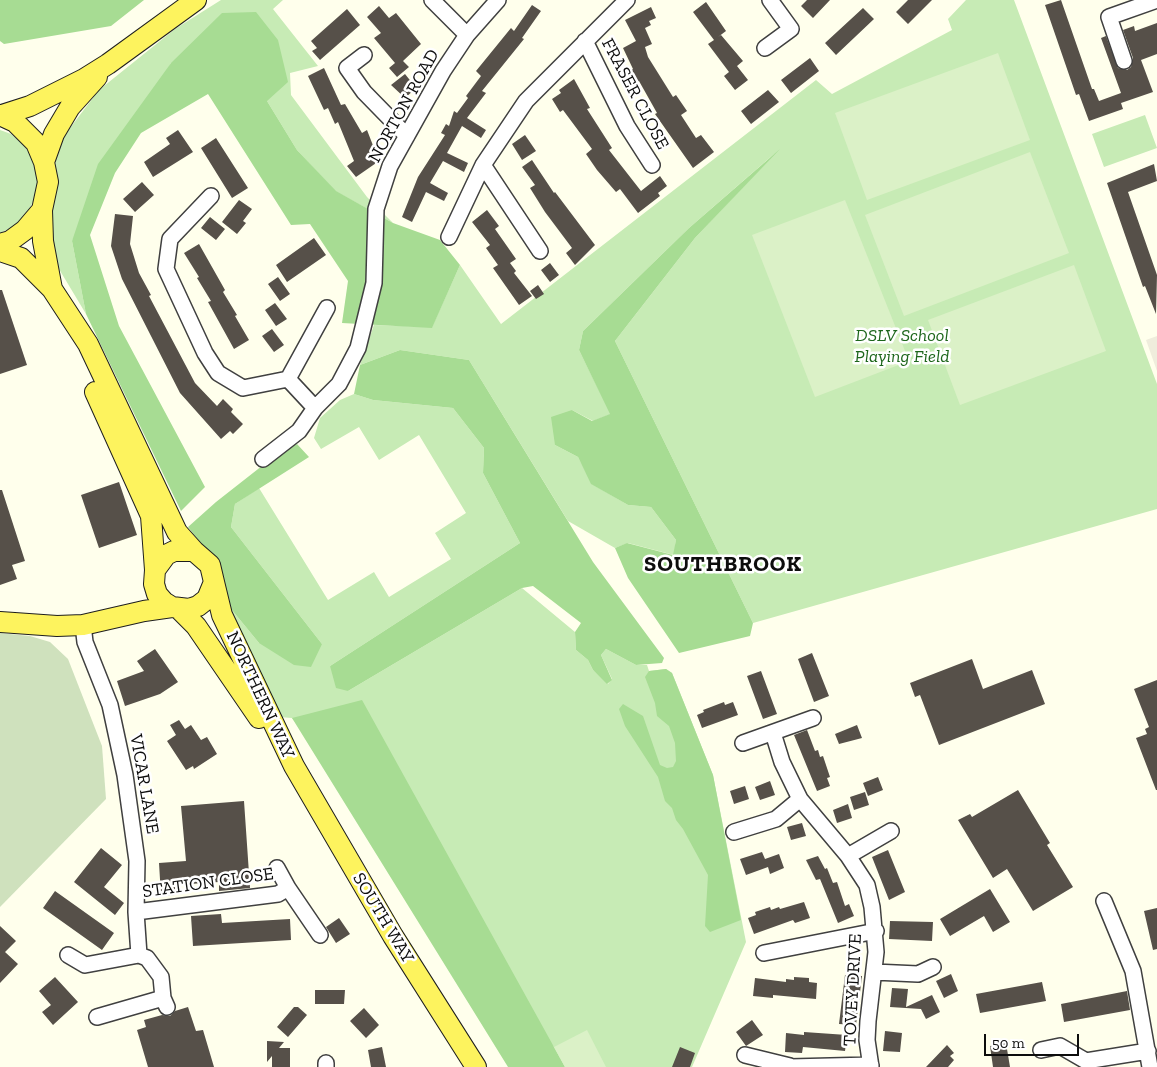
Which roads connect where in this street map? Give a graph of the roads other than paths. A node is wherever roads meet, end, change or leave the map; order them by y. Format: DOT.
graph roads {
  1 [pos="196,0"];
  2 [pos="432,0"];
  3 [pos="498,0"];
  4 [pos="627,0"];
  5 [pos="770,0"];
  6 [pos="1157,0"];
  7 [pos="467,34"];
  8 [pos="584,41"];
  9 [pos="765,48"];
  10 [pos="364,55"];
  11 [pos="1124,61"];
  12 [pos="108,64"];
  13 [pos="1,115"];
  14 [pos="407,136"];
  15 [pos="44,162"];
  16 [pos="483,165"];
  17 [pos="652,165"];
  18 [pos="211,196"];
  19 [pos="42,210"];
  20 [pos="449,237"];
  21 [pos="0,244"];
  22 [pos="0,251"];
  23 [pos="540,251"];
  24 [pos="52,289"];
  25 [pos="328,308"];
  26 [pos="65,311"];
  27 [pos="288,379"];
  28 [pos="315,408"];
  29 [pos="263,459"];
  30 [pos="194,551"];
  31 [pos="155,574"];
  32 [pos="214,582"];
  33 [pos="176,608"];
  34 [pos="118,617"];
  35 [pos="0,622"];
  36 [pos="83,625"];
  37 [pos="813,718"];
  38 [pos="773,733"];
  39 [pos="743,743"];
  40 [pos="294,766"];
  41 [pos="800,799"];
  42 [pos="734,832"];
  43 [pos="890,832"];
  44 [pos="848,856"];
  45 [pos="277,868"];
  46 [pos="288,888"];
  47 [pos="1104,901"];
  48 [pos="136,912"];
  49 [pos="876,931"];
  50 [pos="320,935"];
  51 [pos="764,953"];
  52 [pos="68,955"];
  53 [pos="138,955"];
  54 [pos="933,967"];
  55 [pos="874,972"];
  56 [pos="97,1017"];
  57 [pos="1041,1050"];
  58 [pos="1148,1050"];
  59 [pos="745,1055"];
  60 [pos="790,1066"];
  61 [pos="871,1066"];
  62 [pos="476,1067"];
  63 [pos="1150,1067"];
  1 -- 12 [label="main road"];
  2 -- 7 [label="street"];
  3 -- 7 [label="street, NORTON ROAD"];
  4 -- 8 [label="street, FRASER CLOSE"];
  5 -- 9 [label="street"];
  6 -- 11 [label="street"];
  7 -- 14 [label="street, NORTON ROAD"];
  8 -- 16 [label="street, FRASER CLOSE"];
  8 -- 17 [label="street, FRASER CLOSE"];
  10 -- 14 [label="street"];
  12 -- 13 [label="main road"];
  12 -- 15 [label="main road"];
  13 -- 15 [label="main road"];
  14 -- 28 [label="street, NORTON ROAD"];
  15 -- 19 [label="main road"];
  16 -- 20 [label="street, FRASER CLOSE"];
  16 -- 23 [label="street"];
  18 -- 27 [label="street"];
  19 -- 21 [label="main road"];
  19 -- 24 [label="main road"];
  22 -- 24 [label="main road"];
  24 -- 26 [label="main road"];
  25 -- 27 [label="street"];
  26 -- 30 [label="main road"];
  26 -- 31 [label="main road"];
  27 -- 28 [label="street"];
  28 -- 29 [label="street, NORTON ROAD"];
  30 -- 31 [label="main road"];
  30 -- 32 [label="main road"];
  31 -- 33 [label="main road"];
  31 -- 34 [label="main road"];
  32 -- 33 [label="main road"];
  32 -- 40 [label="main road, NORTHERN WAY"];
  33 -- 34 [label="main road"];
  33 -- 40 [label="main road, NORTHERN WAY"];
  34 -- 36 [label="main road"];
  35 -- 36 [label="main road"];
  36 -- 48 [label="street, VICAR LANE"];
  37 -- 38 [label="street"];
  38 -- 39 [label="street"];
  38 -- 41 [label="street, TOVEY DRIVE"];
  40 -- 62 [label="main road, SOUTH WAY"];
  41 -- 42 [label="street"];
  41 -- 44 [label="street, TOVEY DRIVE"];
  43 -- 44 [label="street"];
  44 -- 49 [label="street, TOVEY DRIVE"];
  45 -- 46 [label="street"];
  46 -- 48 [label="street, STATION CLOSE"];
  46 -- 50 [label="street, STATION CLOSE"];
  47 -- 58 [label="street"];
  48 -- 53 [label="street, VICAR LANE"];
  49 -- 51 [label="street"];
  49 -- 55 [label="street, TOVEY DRIVE"];
  52 -- 53 [label="street"];
  53 -- 56 [label="street"];
  54 -- 55 [label="street"];
  55 -- 61 [label="street, TOVEY DRIVE"];
  57 -- 58 [label="street"];
  58 -- 63 [label="street"];
  59 -- 60 [label="street"];
  60 -- 61 [label="street"];
}
